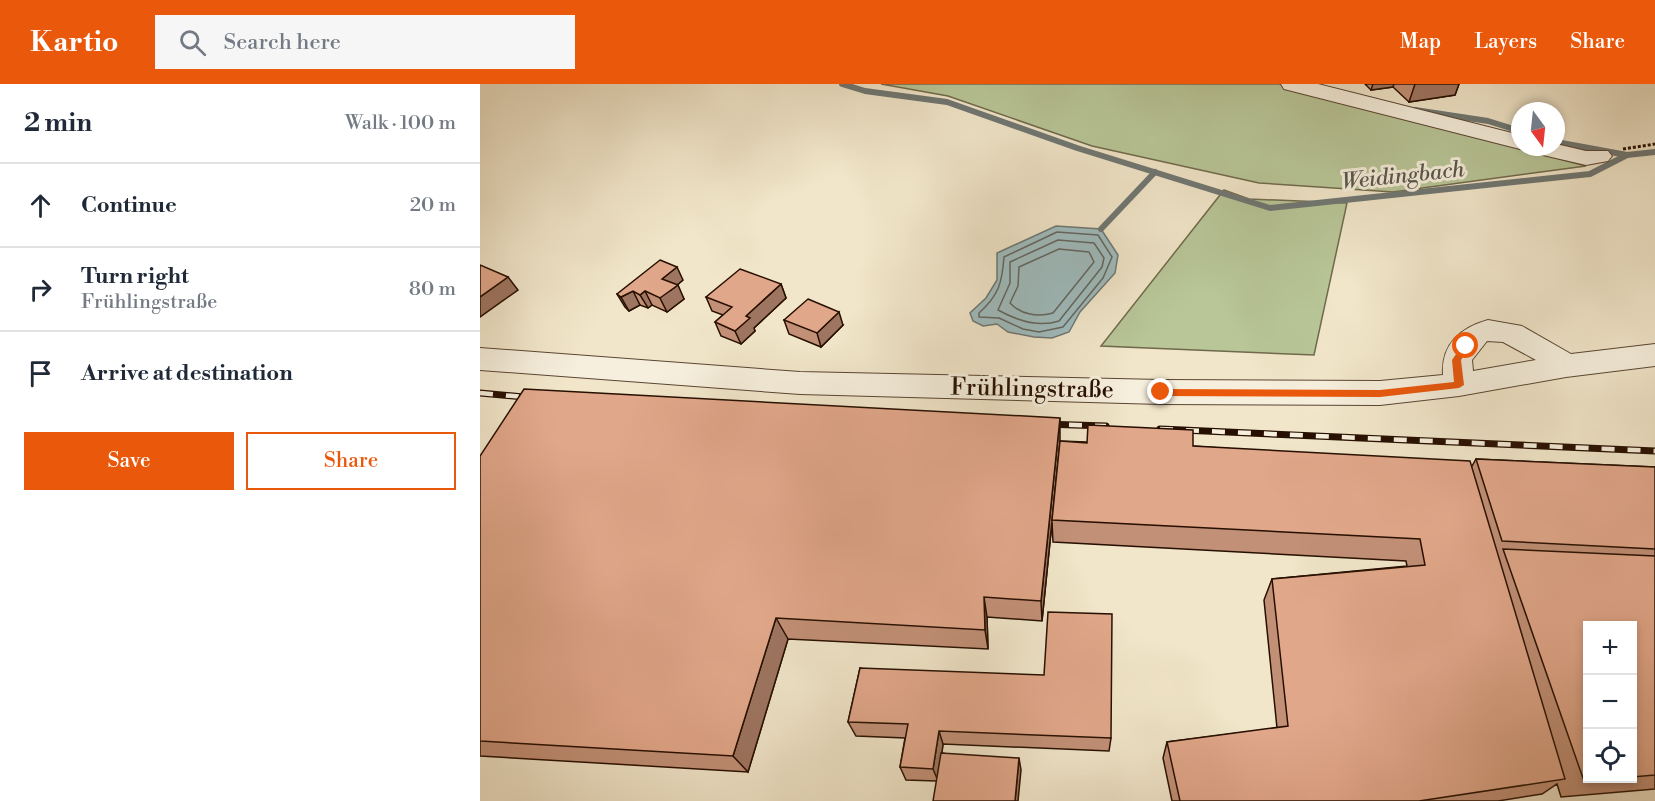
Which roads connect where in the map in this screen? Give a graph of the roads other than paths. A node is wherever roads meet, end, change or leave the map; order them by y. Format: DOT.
graph roads {
  1 [pos="1292,84"];
  2 [pos="1511,140"];
  3 [pos="1606,153"];
  4 [pos="1565,154"];
  5 [pos="1655,355"];
  6 [pos="480,359"];
  7 [pos="1566,366"];
  8 [pos="1459,385"];
  1 -- 2 [label="street"];
  3 -- 4 [label="street"];
  5 -- 7 [label="street, Frühlingstraße"];
  6 -- 8 [label="street, Frühlingstraße"];
  7 -- 8 [label="street, Frühlingstraße"];
  7 -- 8 [label="street"];
}
